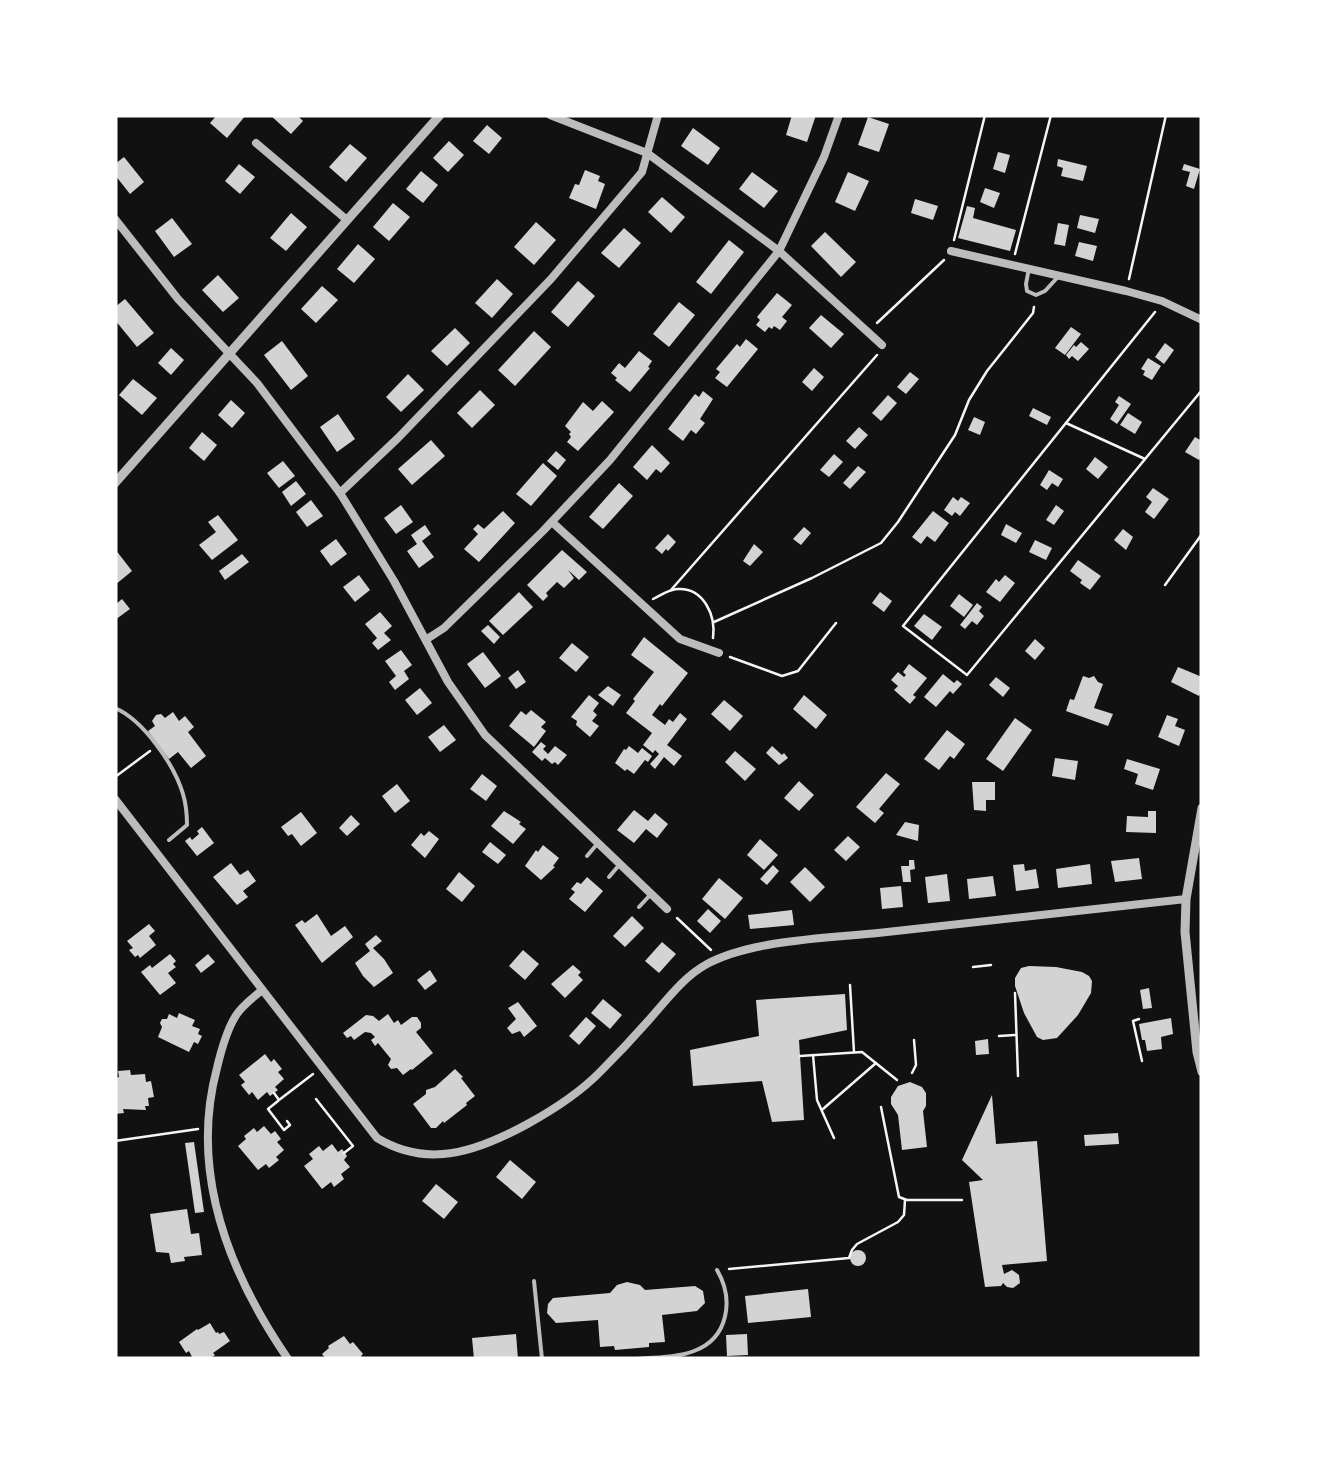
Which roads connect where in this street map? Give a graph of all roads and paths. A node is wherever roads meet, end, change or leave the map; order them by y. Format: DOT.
graph roads {
  1 [pos="440,115"];
  2 [pos="550,115"];
  3 [pos="658,115"];
  4 [pos="839,115"];
  5 [pos="985,115"];
  6 [pos="1052,115"];
  7 [pos="1166,115"];
  8 [pos="256,143"];
  9 [pos="647,153"];
  10 [pos="115,219"];
  11 [pos="347,220"];
  12 [pos="779,251"];
  13 [pos="951,251"];
  14 [pos="1012,265"];
  15 [pos="1029,268"];
  16 [pos="1060,276"];
  17 [pos="1126,291"];
  18 [pos="1036,295"];
  19 [pos="1158,308"];
  20 [pos="1202,320"];
  21 [pos="876,324"];
  22 [pos="882,345"];
  23 [pos="230,353"];
  24 [pos="874,360"];
  25 [pos="1202,390"];
  26 [pos="1065,422"];
  27 [pos="1146,460"];
  28 [pos="115,483"];
  29 [pos="340,493"];
  30 [pos="552,522"];
  31 [pos="1202,534"];
  32 [pos="1165,585"];
  33 [pos="671,590"];
  34 [pos="642,605"];
  35 [pos="714,622"];
  36 [pos="836,623"];
  37 [pos="427,639"];
  38 [pos="708,649"];
  39 [pos="719,653"];
  40 [pos="115,708"];
  41 [pos="157,746"];
  42 [pos="115,777"];
  43 [pos="115,800"];
  44 [pos="1202,808"];
  45 [pos="168,840"];
  46 [pos="598,844"];
  47 [pos="587,856"];
  48 [pos="620,864"];
  49 [pos="609,878"];
  50 [pos="652,894"];
  51 [pos="1186,899"];
  52 [pos="639,907"];
  53 [pos="667,909"];
  54 [pos="683,924"];
  55 [pos="704,943"];
  56 [pos="992,965"];
  57 [pos="972,967"];
  58 [pos="850,985"];
  59 [pos="262,990"];
  60 [pos="1015,993"];
  61 [pos="1139,1019"];
  62 [pos="1016,1035"];
  63 [pos="1000,1036"];
  64 [pos="914,1040"];
  65 [pos="854,1052"];
  66 [pos="813,1055"];
  67 [pos="800,1056"];
  68 [pos="1142,1061"];
  69 [pos="876,1063"];
  70 [pos="322,1067"];
  71 [pos="1202,1072"];
  72 [pos="912,1073"];
  73 [pos="1018,1076"];
  74 [pos="897,1080"];
  75 [pos="274,1093"];
  76 [pos="316,1099"];
  77 [pos="279,1100"];
  78 [pos="881,1107"];
  79 [pos="822,1110"];
  80 [pos="287,1121"];
  81 [pos="207,1128"];
  82 [pos="284,1130"];
  83 [pos="278,1135"];
  84 [pos="834,1138"];
  85 [pos="115,1141"];
  86 [pos="344,1153"];
  87 [pos="905,1200"];
  88 [pos="962,1200"];
  89 [pos="718,1270"];
  90 [pos="534,1281"];
  91 [pos="288,1359"];
  92 [pos="542,1359"];
  93 [pos="638,1359"];
  1 -- 11 [label="street"];
  2 -- 9 [label="street"];
  3 -- 9 [label="street"];
  4 -- 12 [label="street"];
  5 -- 13 [label="path"];
  6 -- 14 [label="path"];
  7 -- 17 [label="path"];
  8 -- 11 [label="street"];
  9 -- 12 [label="street"];
  9 -- 29 [label="street"];
  10 -- 23 [label="street"];
  11 -- 23 [label="street"];
  12 -- 22 [label="street"];
  12 -- 30 [label="street"];
  13 -- 14 [label="street"];
  13 -- 21 [label="path"];
  14 -- 15 [label="street"];
  15 -- 16 [label="street"];
  15 -- 18 [label="lane"];
  16 -- 17 [label="street"];
  16 -- 18 [label="lane"];
  17 -- 20 [label="street"];
  18 -- 35 [label="path"];
  19 -- 26 [label="path"];
  23 -- 28 [label="street"];
  23 -- 29 [label="street"];
  24 -- 33 [label="path"];
  25 -- 27 [label="path"];
  26 -- 27 [label="path"];
  26 -- 27 [label="path"];
  29 -- 37 [label="street"];
  30 -- 34 [label="street"];
  30 -- 37 [label="street"];
  31 -- 32 [label="path"];
  33 -- 34 [label="path"];
  33 -- 35 [label="path"];
  34 -- 38 [label="street"];
  35 -- 38 [label="path"];
  36 -- 39 [label="path"];
  37 -- 46 [label="street"];
  38 -- 39 [label="street"];
  40 -- 41 [label="lane"];
  41 -- 42 [label="path"];
  41 -- 45 [label="lane"];
  43 -- 59 [label="street"];
  44 -- 51 [label="street"];
  46 -- 47 [label="lane"];
  46 -- 48 [label="street"];
  48 -- 49 [label="lane"];
  48 -- 50 [label="street"];
  50 -- 52 [label="lane"];
  50 -- 53 [label="street"];
  51 -- 70 [label="street"];
  51 -- 71 [label="street"];
  54 -- 55 [label="path"];
  56 -- 57 [label="path"];
  58 -- 65 [label="path"];
  59 -- 70 [label="street"];
  59 -- 81 [label="street"];
  60 -- 62 [label="path"];
  61 -- 68 [label="path"];
  62 -- 63 [label="path"];
  62 -- 73 [label="path"];
  64 -- 72 [label="path"];
  65 -- 66 [label="path"];
  65 -- 69 [label="path"];
  66 -- 67 [label="path"];
  66 -- 79 [label="path"];
  69 -- 74 [label="path"];
  69 -- 79 [label="path"];
  70 -- 77 [label="path"];
  75 -- 77 [label="path"];
  76 -- 86 [label="path"];
  77 -- 82 [label="path"];
  78 -- 87 [label="path"];
  79 -- 84 [label="path"];
  80 -- 82 [label="path"];
  81 -- 85 [label="path"];
  81 -- 91 [label="street"];
  82 -- 83 [label="path"];
  87 -- 88 [label="path"];
  87 -- 89 [label="path"];
  89 -- 93 [label="lane"];
  90 -- 92 [label="lane"];
}
